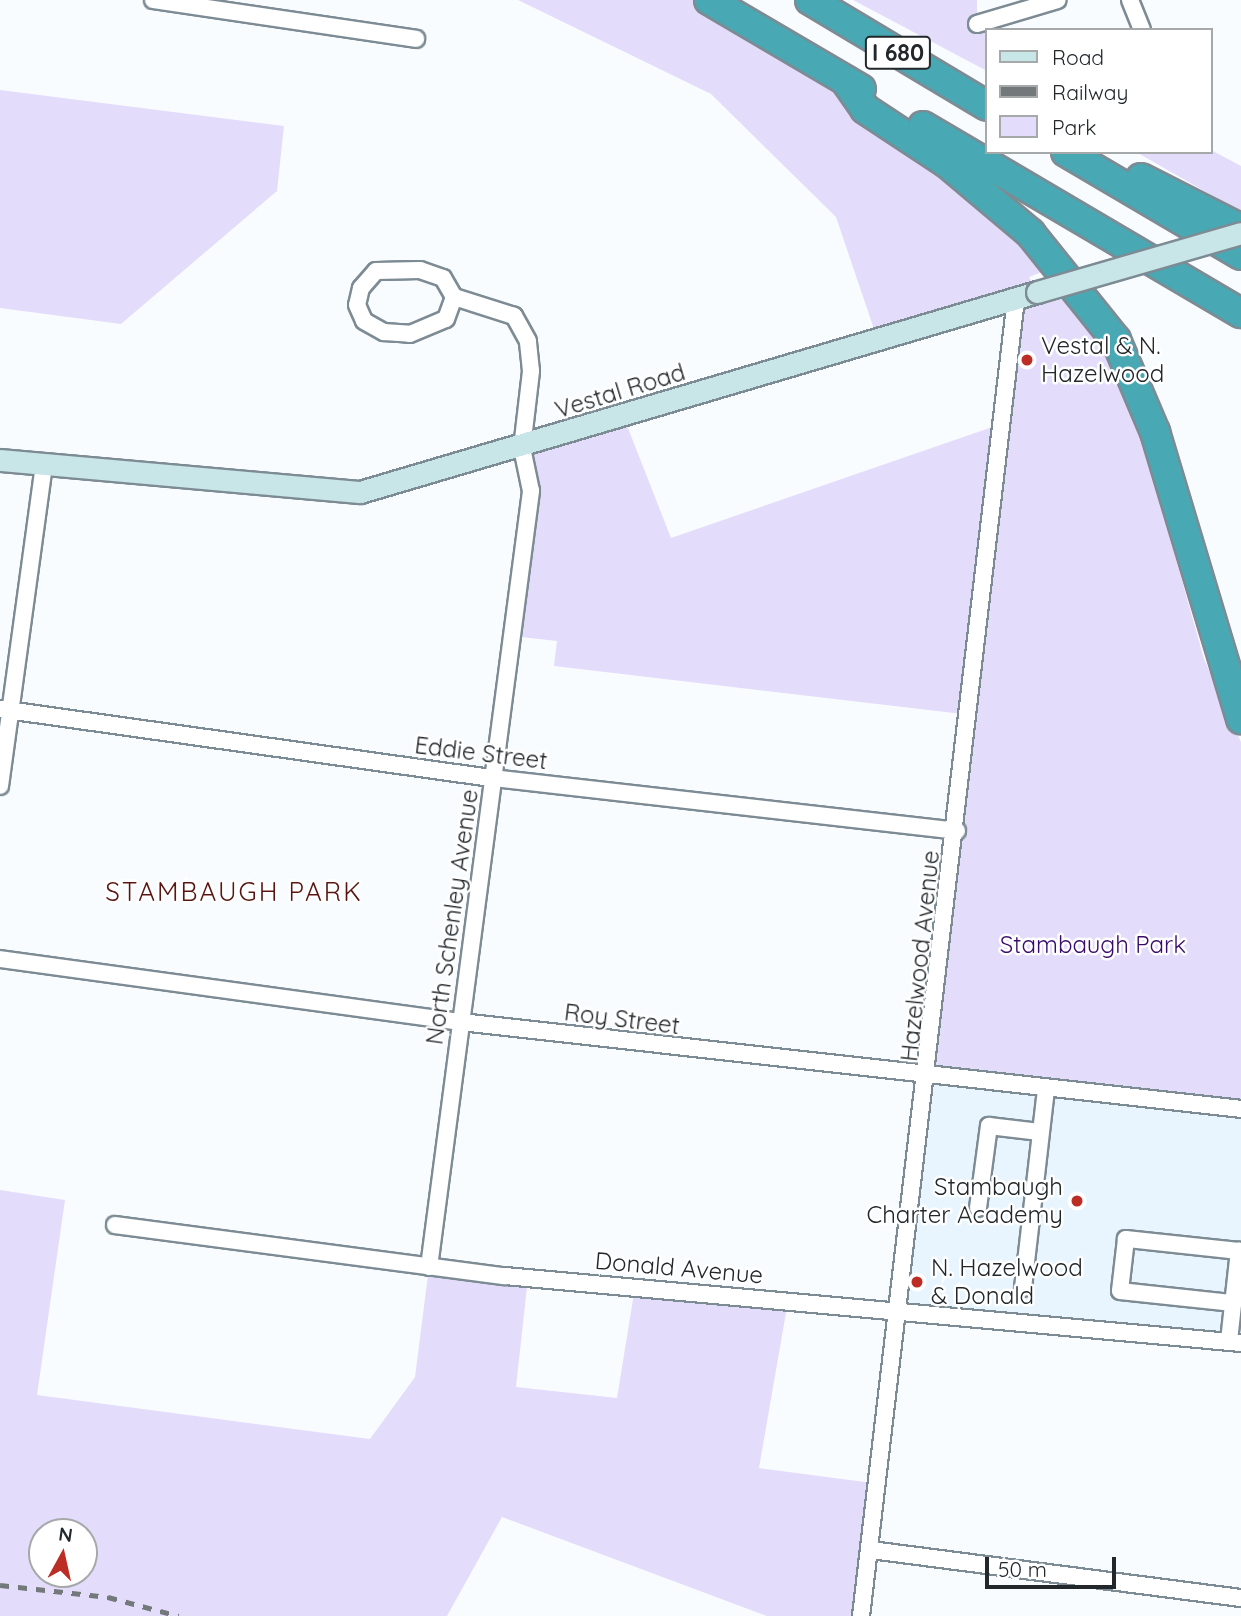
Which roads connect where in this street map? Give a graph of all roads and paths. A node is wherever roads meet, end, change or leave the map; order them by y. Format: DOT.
graph roads {
  1 [pos="153,0"];
  2 [pos="709,0"];
  3 [pos="810,0"];
  4 [pos="1058,0"];
  5 [pos="1130,0"];
  6 [pos="977,24"];
  7 [pos="1141,28"];
  8 [pos="416,39"];
  9 [pos="845,80"];
  10 [pos="986,105"];
  11 [pos="1069,154"];
  12 [pos="1088,154"];
  13 [pos="1241,231"];
  14 [pos="1241,255"];
  15 [pos="454,297"];
  16 [pos="1016,299"];
  17 [pos="1241,313"];
  18 [pos="522,448"];
  19 [pos="0,460"];
  20 [pos="44,465"];
  21 [pos="6,710"];
  22 [pos="1241,719"];
  23 [pos="493,778"];
  24 [pos="0,786"];
  25 [pos="957,831"];
  26 [pos="0,959"];
  27 [pos="461,1022"];
  28 [pos="929,1077"];
  29 [pos="1046,1089"];
  30 [pos="1241,1110"];
  31 [pos="1040,1132"];
  32 [pos="978,1208"];
  33 [pos="115,1225"];
  34 [pos="429,1267"];
  35 [pos="1023,1288"];
  36 [pos="1233,1303"];
  37 [pos="900,1310"];
  38 [pos="1235,1342"];
  39 [pos="871,1550"];
  40 [pos="1241,1598"];
  41 [pos="861,1616"];
  1 -- 8 [label="street"];
  2 -- 9 [label="highway, I 680"];
  3 -- 10 [label="highway, I 680"];
  4 -- 6 [label="street"];
  5 -- 7 [label="street"];
  9 -- 17 [label="highway, I 680"];
  9 -- 22 [label="highway"];
  11 -- 14 [label="highway"];
  12 -- 13 [label="highway"];
  13 -- 16 [label="street, Vestal Road, bridge"];
  15 -- 15 [label="street"];
  15 -- 18 [label="street, North Schenley Avenue"];
  16 -- 18 [label="street, Vestal Road"];
  16 -- 25 [label="street, Hazelwood Avenue"];
  18 -- 20 [label="street, Vestal Road"];
  18 -- 23 [label="street, North Schenley Avenue"];
  19 -- 20 [label="street, Vestal Road"];
  20 -- 21 [label="street"];
  21 -- 23 [label="street, Eddie Street"];
  21 -- 24 [label="street"];
  23 -- 25 [label="street, Eddie Street"];
  23 -- 27 [label="street, North Schenley Avenue"];
  25 -- 28 [label="street, Hazelwood Avenue"];
  26 -- 27 [label="street, Roy Street"];
  27 -- 28 [label="street, Roy Street"];
  27 -- 34 [label="street, North Schenley Avenue"];
  28 -- 29 [label="street, Roy Street"];
  28 -- 37 [label="street, Hazelwood Avenue"];
  29 -- 30 [label="street, Roy Street"];
  29 -- 31 [label="street"];
  31 -- 32 [label="street"];
  31 -- 35 [label="street"];
  33 -- 34 [label="street, Donald Avenue"];
  34 -- 37 [label="street, Donald Avenue"];
  36 -- 36 [label="street"];
  36 -- 38 [label="street"];
  37 -- 38 [label="street, Donald Avenue"];
  37 -- 39 [label="street, Hazelwood Avenue"];
  39 -- 40 [label="street"];
  39 -- 41 [label="street, Hazelwood Avenue"];
}
